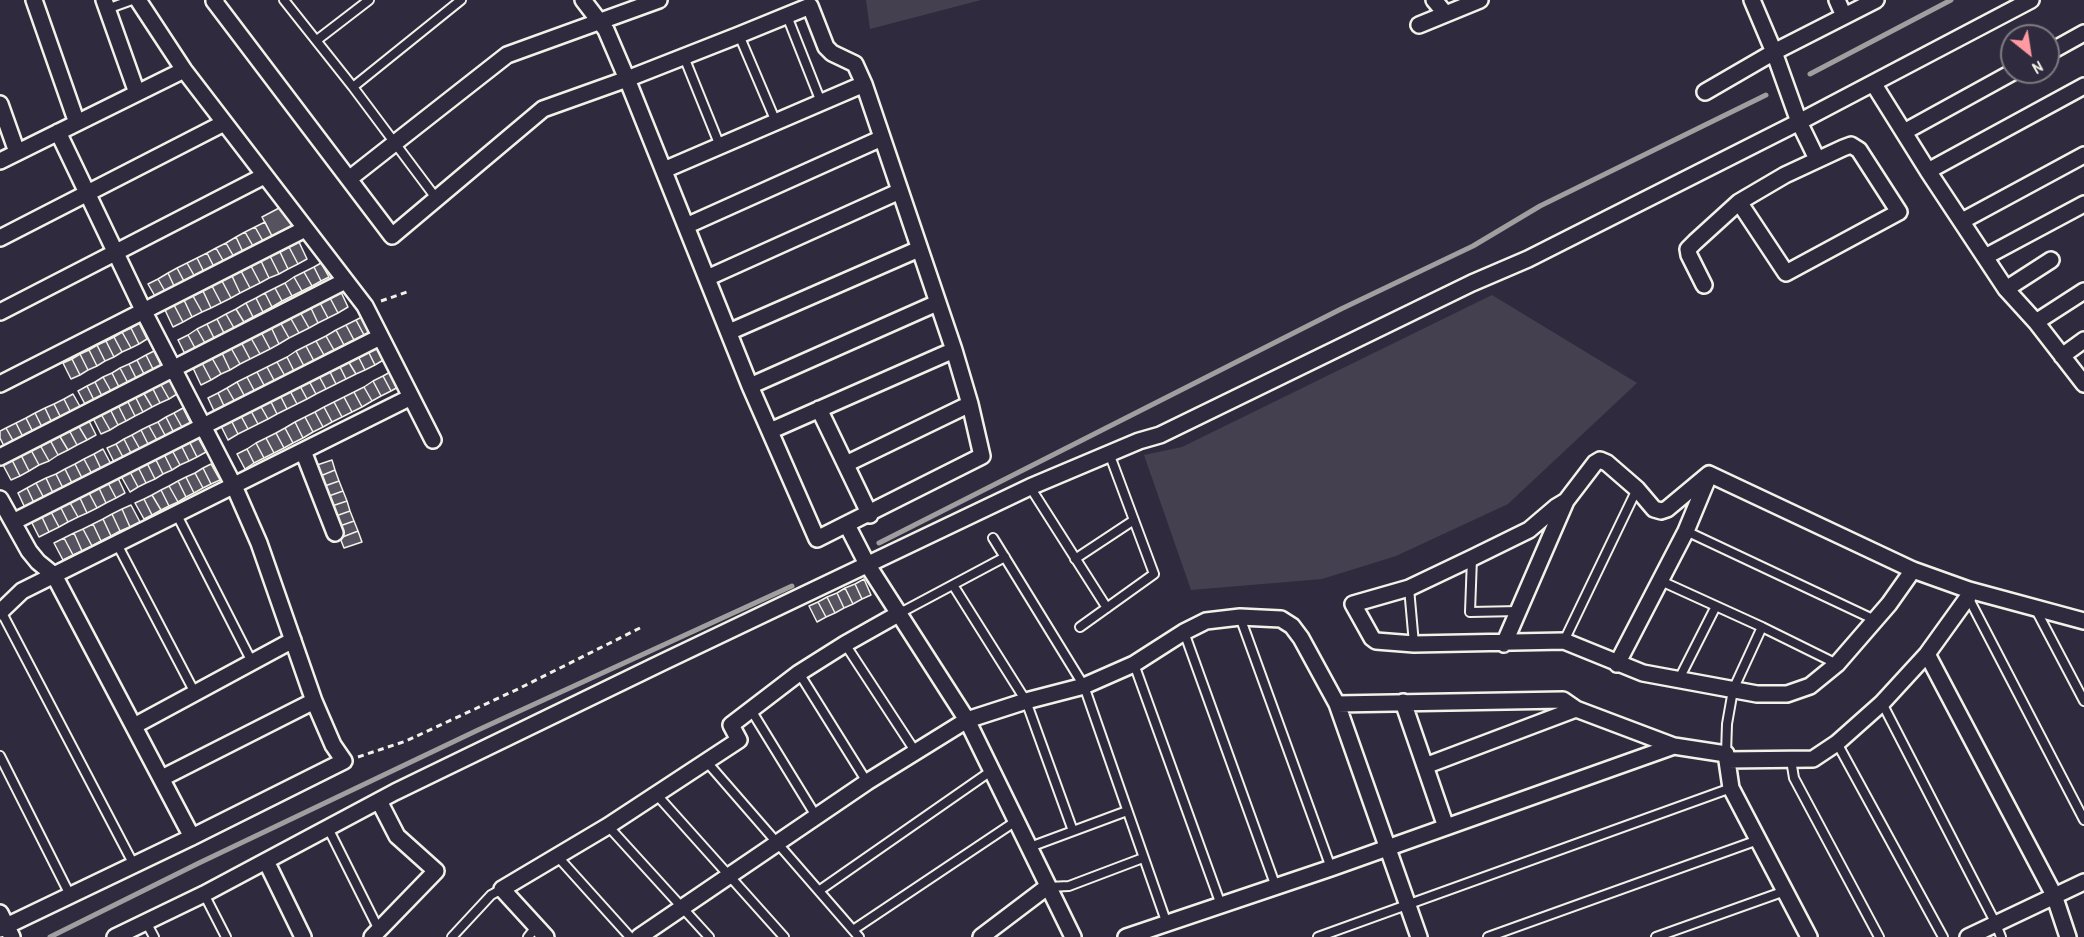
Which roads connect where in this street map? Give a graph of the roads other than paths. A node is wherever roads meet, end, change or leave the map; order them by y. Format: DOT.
graph roads {
  1 [pos="34,0"];
  2 [pos="132,0"];
  3 [pos="138,0"];
  4 [pos="215,0"];
  5 [pos="284,0"];
  6 [pos="369,0"];
  7 [pos="461,0"];
  8 [pos="583,0"];
  9 [pos="656,0"];
  10 [pos="1434,0"];
  11 [pos="1480,0"];
  12 [pos="1752,0"];
  13 [pos="1837,0"];
  14 [pos="1876,0"];
  15 [pos="2031,0"];
  16 [pos="106,4"];
  17 [pos="1445,13"];
  18 [pos="787,16"];
  19 [pos="1844,16"];
  20 [pos="598,20"];
  21 [pos="1419,25"];
  22 [pos="2084,33"];
  23 [pos="739,36"];
  24 [pos="317,40"];
  25 [pos="2060,46"];
  26 [pos="1774,52"];
  27 [pos="684,57"];
  28 [pos="184,70"];
  29 [pos="627,79"];
  30 [pos="2000,79"];
  31 [pos="1873,83"];
  32 [pos="864,84"];
  33 [pos="2084,86"];
  34 [pos="353,87"];
  35 [pos="137,93"];
  36 [pos="1705,93"];
  37 [pos="821,102"];
  38 [pos="0,104"];
  39 [pos="776,122"];
  40 [pos="1799,122"];
  41 [pos="77,123"];
  42 [pos="224,123"];
  43 [pos="58,132"];
  44 [pos="1904,132"];
  45 [pos="882,138"];
  46 [pos="395,143"];
  47 [pos="720,146"];
  48 [pos="17,152"];
  49 [pos="2084,156"];
  50 [pos="1817,159"];
  51 [pos="0,161"];
  52 [pos="664,170"];
  53 [pos="1928,171"];
  54 [pos="264,176"];
  55 [pos="349,179"];
  56 [pos="900,191"];
  57 [pos="87,194"];
  58 [pos="436,198"];
  59 [pos="1739,202"];
  60 [pos="2084,204"];
  61 [pos="1962,221"];
  62 [pos="686,226"];
  63 [pos="305,230"];
  64 [pos="0,238"];
  65 [pos="919,249"];
  66 [pos="115,252"];
  67 [pos="1985,257"];
  68 [pos="2051,260"];
  69 [pos="707,278"];
  70 [pos="345,281"];
  71 [pos="1704,285"];
  72 [pos="2006,289"];
  73 [pos="2084,291"];
  74 [pos="937,303"];
  75 [pos="0,312"];
  76 [pos="144,312"];
  77 [pos="2036,322"];
  78 [pos="729,332"];
  79 [pos="381,337"];
  80 [pos="2084,340"];
  81 [pos="954,350"];
  82 [pos="2062,356"];
  83 [pos="173,369"];
  84 [pos="0,384"];
  85 [pos="2084,384"];
  86 [pos="750,386"];
  87 [pos="411,397"];
  88 [pos="970,404"];
  89 [pos="819,409"];
  90 [pos="203,426"];
  91 [pos="770,431"];
  92 [pos="433,440"];
  93 [pos="303,451"];
  94 [pos="1109,453"];
  95 [pos="0,457"];
  96 [pos="846,464"];
  97 [pos="1709,474"];
  98 [pos="234,486"];
  99 [pos="1030,487"];
  100 [pos="1637,489"];
  101 [pos="0,499"];
  102 [pos="1566,501"];
  103 [pos="870,514"];
  104 [pos="177,515"];
  105 [pos="1134,520"];
  106 [pos="13,522"];
  107 [pos="847,525"];
  108 [pos="1686,531"];
  109 [pos="335,533"];
  110 [pos="993,538"];
  111 [pos="117,544"];
  112 [pos="1005,557"];
  113 [pos="1472,558"];
  114 [pos="1075,559"];
  115 [pos="867,564"];
  116 [pos="1913,570"];
  117 [pos="54,575"];
  118 [pos="1661,581"];
  119 [pos="953,585"];
  120 [pos="1409,588"];
  121 [pos="1968,594"];
  122 [pos="1716,606"];
  123 [pos="1107,608"];
  124 [pos="2035,608"];
  125 [pos="1519,611"];
  126 [pos="1,612"];
  127 [pos="900,613"];
  128 [pos="1240,617"];
  129 [pos="1875,620"];
  130 [pos="2084,621"];
  131 [pos="1080,627"];
  132 [pos="1762,627"];
  133 [pos="1184,632"];
  134 [pos="293,640"];
  135 [pos="1564,641"];
  136 [pos="845,644"];
  137 [pos="1413,644"];
  138 [pos="1504,644"];
  139 [pos="1927,654"];
  140 [pos="252,662"];
  141 [pos="1134,664"];
  142 [pos="1617,664"];
  143 [pos="1837,664"];
  144 [pos="799,674"];
  145 [pos="1678,681"];
  146 [pos="1084,686"];
  147 [pos="1733,690"];
  148 [pos="195,693"];
  149 [pos="314,701"];
  150 [pos="1026,701"];
  151 [pos="2084,701"];
  152 [pos="1403,702"];
  153 [pos="1882,703"];
  154 [pos="1337,704"];
  155 [pos="1576,709"];
  156 [pos="751,710"];
  157 [pos="967,720"];
  158 [pos="134,726"];
  159 [pos="1837,743"];
  160 [pos="1674,746"];
  161 [pos="915,751"];
  162 [pos="0,756"];
  163 [pos="1727,757"];
  164 [pos="1791,760"];
  165 [pos="706,761"];
  166 [pos="1425,766"];
  167 [pos="991,771"];
  168 [pos="162,778"];
  169 [pos="867,782"];
  170 [pos="1731,788"];
  171 [pos="656,794"];
  172 [pos="379,801"];
  173 [pos="1127,812"];
  174 [pos="816,816"];
  175 [pos="1017,820"];
  176 [pos="2084,820"];
  177 [pos="608,826"];
  178 [pos="1446,826"];
  179 [pos="328,828"];
  180 [pos="1073,831"];
  181 [pos="192,837"];
  182 [pos="1758,840"];
  183 [pos="777,843"];
  184 [pos="1030,847"];
  185 [pos="1388,848"];
  186 [pos="558,857"];
  187 [pos="1143,858"];
  188 [pos="266,861"];
  189 [pos="134,865"];
  190 [pos="1331,868"];
  191 [pos="729,876"];
  192 [pos="2084,882"];
  193 [pos="1047,887"];
  194 [pos="1276,887"];
  195 [pos="502,889"];
  196 [pos="820,890"];
  197 [pos="1785,891"];
  198 [pos="204,894"];
  199 [pos="70,895"];
  200 [pos="2054,895"];
  201 [pos="1221,905"];
  202 [pos="1407,906"];
  203 [pos="682,908"];
  204 [pos="146,922"];
  205 [pos="1167,924"];
  206 [pos="6,927"];
  207 [pos="853,930"];
  208 [pos="1998,930"];
  209 [pos="375,934"];
  210 [pos="537,934"];
  211 [pos="115,937"];
  212 [pos="154,937"];
  213 [pos="226,937"];
  214 [pos="303,937"];
  215 [pos="452,937"];
  216 [pos="630,937"];
  217 [pos="639,937"];
  218 [pos="709,937"];
  219 [pos="784,937"];
  220 [pos="859,937"];
  221 [pos="981,937"];
  222 [pos="1073,937"];
  223 [pos="1126,937"];
  224 [pos="1318,937"];
  225 [pos="1419,937"];
  226 [pos="1488,937"];
  227 [pos="1656,937"];
  228 [pos="1809,937"];
  229 [pos="1879,937"];
  230 [pos="1943,937"];
  231 [pos="1968,937"];
  232 [pos="2068,937"];
  1 -- 41 [label="street"];
  2 -- 16 [label="lane"];
  3 -- 28 [label="street"];
  4 -- 55 [label="street"];
  5 -- 24 [label="lane"];
  6 -- 24 [label="lane"];
  7 -- 34 [label="lane"];
  8 -- 20 [label="street"];
  9 -- 20 [label="street"];
  10 -- 17 [label="street"];
  11 -- 17 [label="street"];
  12 -- 26 [label="street"];
  13 -- 19 [label="street"];
  14 -- 19 [label="street"];
  15 -- 31 [label="street"];
  16 -- 35 [label="street"];
  17 -- 21 [label="street"];
  18 -- 23 [label="street"];
  18 -- 32 [label="street"];
  18 -- 37 [label="lane"];
  19 -- 26 [label="street"];
  20 -- 29 [label="street"];
  20 -- 46 [label="street"];
  22 -- 25 [label="street"];
  23 -- 27 [label="street"];
  23 -- 39 [label="lane"];
  24 -- 34 [label="lane"];
  26 -- 36 [label="street"];
  26 -- 40 [label="street"];
  27 -- 29 [label="street"];
  27 -- 47 [label="lane"];
  28 -- 35 [label="street"];
  28 -- 42 [label="street"];
  29 -- 52 [label="street"];
  29 -- 58 [label="street"];
  30 -- 44 [label="street"];
  31 -- 40 [label="street"];
  31 -- 44 [label="street"];
  32 -- 37 [label="street"];
  32 -- 45 [label="street"];
  33 -- 53 [label="street"];
  34 -- 46 [label="lane"];
  35 -- 41 [label="street"];
  37 -- 39 [label="street"];
  38 -- 48 [label="street"];
  39 -- 47 [label="street"];
  40 -- 50 [label="street"];
  40 -- 94 [label="street"];
  41 -- 43 [label="street"];
  42 -- 54 [label="street"];
  42 -- 57 [label="street"];
  43 -- 48 [label="street"];
  43 -- 57 [label="street"];
  44 -- 53 [label="street"];
  45 -- 56 [label="street"];
  45 -- 62 [label="street"];
  46 -- 55 [label="street"];
  46 -- 58 [label="lane"];
  47 -- 52 [label="street"];
  48 -- 51 [label="street"];
  49 -- 61 [label="street"];
  50 -- 59 [label="street"];
  50 -- 59 [label="street"];
  52 -- 62 [label="street"];
  53 -- 61 [label="street"];
  54 -- 63 [label="street"];
  54 -- 66 [label="street"];
  55 -- 58 [label="street"];
  56 -- 65 [label="street"];
  56 -- 69 [label="street"];
  57 -- 64 [label="street"];
  57 -- 66 [label="street"];
  59 -- 71 [label="street"];
  60 -- 67 [label="street"];
  61 -- 67 [label="street"];
  62 -- 69 [label="street"];
  63 -- 70 [label="street"];
  63 -- 76 [label="street"];
  65 -- 74 [label="street"];
  65 -- 78 [label="street"];
  66 -- 75 [label="street"];
  66 -- 76 [label="street"];
  67 -- 72 [label="street"];
  68 -- 72 [label="street"];
  69 -- 78 [label="street"];
  70 -- 79 [label="street"];
  70 -- 83 [label="street"];
  72 -- 77 [label="street"];
  73 -- 77 [label="street"];
  74 -- 81 [label="street"];
  74 -- 86 [label="street"];
  76 -- 83 [label="street"];
  76 -- 84 [label="street"];
  77 -- 82 [label="street"];
  78 -- 86 [label="street"];
  79 -- 87 [label="street"];
  79 -- 90 [label="street"];
  80 -- 82 [label="street"];
  81 -- 88 [label="street"];
  81 -- 89 [label="street"];
  82 -- 85 [label="street"];
  83 -- 90 [label="street"];
  83 -- 95 [label="street"];
  86 -- 91 [label="street"];
  87 -- 92 [label="street"];
  87 -- 93 [label="street"];
  88 -- 96 [label="street"];
  88 -- 103 [label="street"];
  89 -- 91 [label="street"];
  89 -- 96 [label="street"];
  90 -- 98 [label="street"];
  90 -- 106 [label="street"];
  91 -- 107 [label="street"];
  93 -- 98 [label="street"];
  93 -- 109 [label="street"];
  94 -- 99 [label="street"];
  94 -- 105 [label="lane"];
  96 -- 103 [label="street"];
  97 -- 100 [label="street"];
  97 -- 108 [label="street"];
  97 -- 116 [label="street"];
  98 -- 104 [label="street"];
  98 -- 134 [label="street"];
  99 -- 114 [label="lane"];
  99 -- 115 [label="street"];
  100 -- 102 [label="street"];
  100 -- 135 [label="lane"];
  101 -- 106 [label="street"];
  102 -- 113 [label="street"];
  102 -- 125 [label="street"];
  103 -- 107 [label="street"];
  104 -- 111 [label="street"];
  104 -- 140 [label="lane"];
  105 -- 114 [label="lane"];
  105 -- 123 [label="lane"];
  106 -- 117 [label="street"];
  107 -- 115 [label="street"];
  108 -- 118 [label="street"];
  108 -- 129 [label="lane"];
  110 -- 112 [label="lane"];
  111 -- 117 [label="street"];
  111 -- 148 [label="lane"];
  112 -- 119 [label="lane"];
  112 -- 146 [label="lane"];
  113 -- 120 [label="street"];
  113 -- 125 [label="lane"];
  114 -- 123 [label="lane"];
  115 -- 127 [label="street"];
  115 -- 172 [label="street"];
  116 -- 121 [label="street"];
  116 -- 129 [label="street"];
  117 -- 126 [label="street"];
  117 -- 158 [label="street"];
  118 -- 122 [label="lane"];
  118 -- 142 [label="street"];
  119 -- 127 [label="lane"];
  119 -- 150 [label="lane"];
  120 -- 137 [label="lane"];
  120 -- 137 [label="street"];
  121 -- 124 [label="street"];
  121 -- 139 [label="street"];
  121 -- 176 [label="lane"];
  122 -- 132 [label="lane"];
  122 -- 145 [label="lane"];
  123 -- 131 [label="lane"];
  124 -- 130 [label="street"];
  124 -- 151 [label="lane"];
  125 -- 138 [label="street"];
  126 -- 189 [label="lane"];
  127 -- 136 [label="street"];
  127 -- 157 [label="street"];
  128 -- 133 [label="street"];
  128 -- 154 [label="street"];
  128 -- 190 [label="lane"];
  129 -- 143 [label="street"];
  132 -- 143 [label="lane"];
  132 -- 147 [label="lane"];
  133 -- 141 [label="street"];
  133 -- 194 [label="lane"];
  134 -- 140 [label="street"];
  134 -- 149 [label="street"];
  135 -- 138 [label="street"];
  135 -- 142 [label="street"];
  136 -- 144 [label="street"];
  136 -- 161 [label="lane"];
  137 -- 138 [label="street"];
  139 -- 153 [label="street"];
  139 -- 200 [label="street"];
  140 -- 148 [label="street"];
  141 -- 146 [label="street"];
  141 -- 201 [label="lane"];
  142 -- 145 [label="street"];
  143 -- 147 [label="street"];
  144 -- 156 [label="street"];
  144 -- 169 [label="lane"];
  145 -- 147 [label="street"];
  146 -- 150 [label="street"];
  146 -- 173 [label="lane"];
  147 -- 163 [label="lane"];
  148 -- 158 [label="street"];
  149 -- 168 [label="street"];
  149 -- 181 [label="street"];
  150 -- 157 [label="street"];
  150 -- 180 [label="lane"];
  152 -- 154 [label="street"];
  152 -- 155 [label="street"];
  152 -- 166 [label="street"];
  153 -- 159 [label="street"];
  153 -- 208 [label="lane"];
  154 -- 185 [label="street"];
  155 -- 160 [label="street"];
  155 -- 166 [label="street"];
  156 -- 165 [label="street"];
  156 -- 174 [label="lane"];
  157 -- 161 [label="street"];
  157 -- 167 [label="street"];
  158 -- 168 [label="street"];
  159 -- 164 [label="street"];
  159 -- 230 [label="lane"];
  160 -- 163 [label="street"];
  160 -- 178 [label="street"];
  161 -- 169 [label="street"];
  162 -- 199 [label="lane"];
  163 -- 164 [label="street"];
  163 -- 170 [label="street"];
  164 -- 229 [label="lane"];
  165 -- 171 [label="street"];
  165 -- 183 [label="lane"];
  166 -- 178 [label="street"];
  167 -- 175 [label="street"];
  167 -- 196 [label="lane"];
  168 -- 181 [label="street"];
  169 -- 174 [label="street"];
  170 -- 182 [label="street"];
  170 -- 202 [label="lane"];
  171 -- 177 [label="street"];
  171 -- 191 [label="lane"];
  172 -- 179 [label="street"];
  172 -- 209 [label="street"];
  173 -- 180 [label="lane"];
  173 -- 187 [label="lane"];
  174 -- 183 [label="street"];
  175 -- 184 [label="street"];
  175 -- 207 [label="lane"];
  177 -- 186 [label="street"];
  177 -- 203 [label="lane"];
  178 -- 185 [label="street"];
  179 -- 188 [label="street"];
  179 -- 209 [label="lane"];
  180 -- 184 [label="lane"];
  181 -- 189 [label="street"];
  182 -- 197 [label="street"];
  182 -- 226 [label="lane"];
  183 -- 191 [label="street"];
  183 -- 196 [label="lane"];
  184 -- 193 [label="street"];
  185 -- 190 [label="street"];
  185 -- 202 [label="street"];
  186 -- 195 [label="street"];
  186 -- 216 [label="lane"];
  187 -- 193 [label="lane"];
  187 -- 205 [label="lane"];
  188 -- 198 [label="street"];
  188 -- 214 [label="street"];
  189 -- 199 [label="street"];
  190 -- 194 [label="street"];
  191 -- 203 [label="street"];
  191 -- 219 [label="lane"];
  192 -- 200 [label="street"];
  193 -- 221 [label="street"];
  193 -- 222 [label="street"];
  194 -- 201 [label="street"];
  195 -- 210 [label="street"];
  195 -- 215 [label="lane"];
  196 -- 207 [label="lane"];
  197 -- 227 [label="lane"];
  197 -- 228 [label="street"];
  198 -- 204 [label="street"];
  198 -- 213 [label="lane"];
  199 -- 206 [label="street"];
  200 -- 208 [label="street"];
  200 -- 232 [label="street"];
  201 -- 205 [label="street"];
  202 -- 224 [label="lane"];
  202 -- 225 [label="street"];
  203 -- 217 [label="street"];
  203 -- 218 [label="lane"];
  204 -- 211 [label="street"];
  204 -- 212 [label="lane"];
  205 -- 223 [label="street"];
  207 -- 220 [label="lane"];
  208 -- 231 [label="street"];
}
